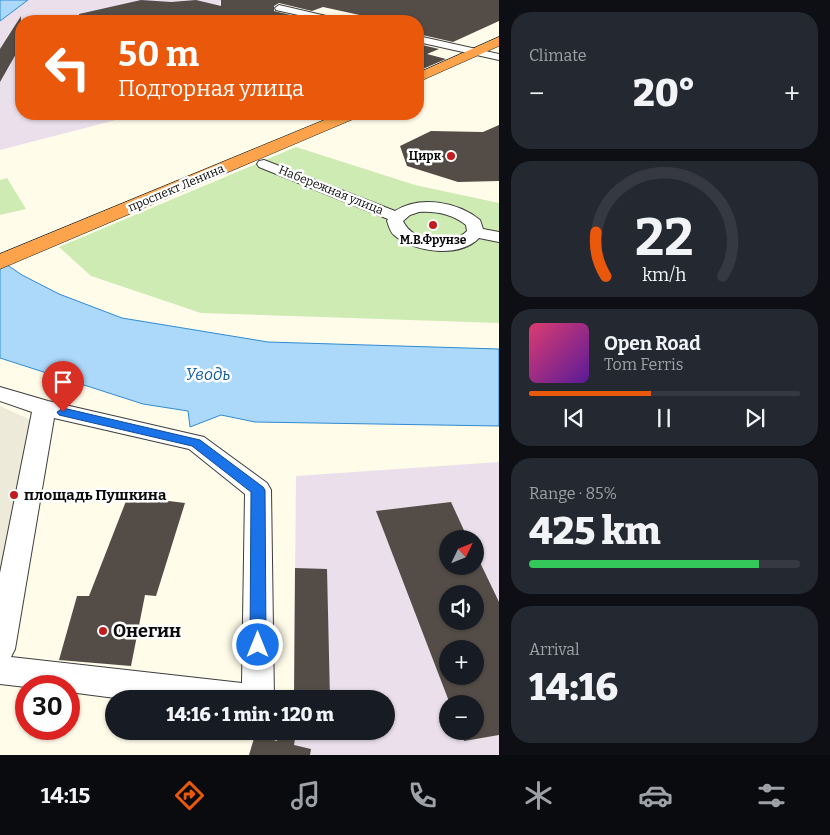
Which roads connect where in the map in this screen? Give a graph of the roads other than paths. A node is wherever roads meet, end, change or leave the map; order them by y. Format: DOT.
graph roads {
  1 [pos="279,8"];
  2 [pos="310,15"];
  3 [pos="424,40"];
  4 [pos="499,42"];
  5 [pos="492,54"];
  6 [pos="424,76"];
  7 [pos="424,83"];
  8 [pos="317,120"];
  9 [pos="337,120"];
  10 [pos="268,162"];
  11 [pos="401,214"];
  12 [pos="475,232"];
  13 [pos="499,238"];
  14 [pos="39,239"];
  15 [pos="0,247"];
  16 [pos="0,262"];
  17 [pos="0,394"];
  18 [pos="44,408"];
  19 [pos="0,649"];
  20 [pos="0,670"];
  21 [pos="174,690"];
  22 [pos="258,690"];
  1 -- 2 [label="street"];
  3 -- 5 [label="street"];
  4 -- 5 [label="highway"];
  5 -- 6 [label="highway"];
  5 -- 7 [label="highway"];
  8 -- 14 [label="highway, проспект Ленина"];
  9 -- 14 [label="highway, проспект Ленина"];
  10 -- 11 [label="street, Набережная улица"];
  11 -- 12 [label="street"];
  11 -- 12 [label="street"];
  12 -- 13 [label="street"];
  14 -- 15 [label="highway, проспект Ленина"];
  14 -- 16 [label="highway, проспект Ленина"];
  17 -- 18 [label="street"];
  18 -- 19 [label="street"];
  18 -- 22 [label="street"];
  20 -- 21 [label="street"];
}
